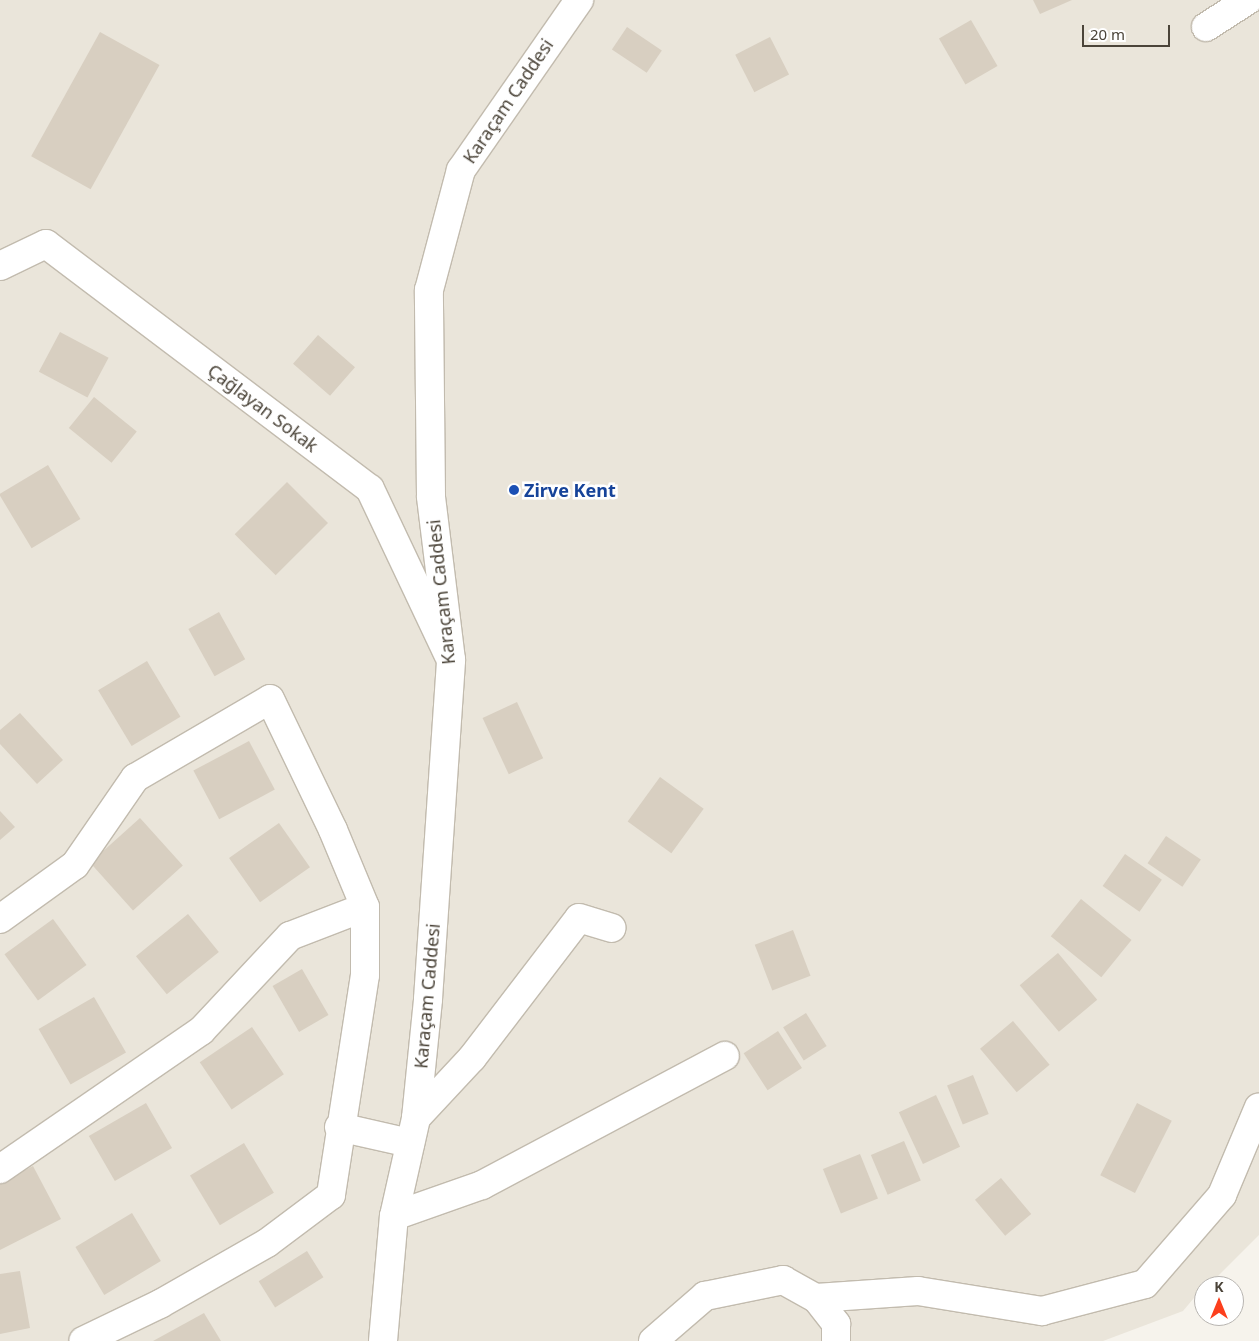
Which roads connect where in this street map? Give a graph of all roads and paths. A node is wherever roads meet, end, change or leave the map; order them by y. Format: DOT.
graph roads {
  1 [pos="579,0"];
  2 [pos="1248,0"];
  3 [pos="1206,27"];
  4 [pos="0,266"];
  5 [pos="451,660"];
  6 [pos="365,907"];
  7 [pos="0,919"];
  8 [pos="612,928"];
  9 [pos="725,1056"];
  10 [pos="1259,1107"];
  11 [pos="339,1127"];
  12 [pos="413,1131"];
  13 [pos="0,1169"];
  14 [pos="394,1216"];
  15 [pos="816,1298"];
  16 [pos="83,1341"];
  17 [pos="383,1341"];
  18 [pos="653,1341"];
  19 [pos="836,1341"];
  1 -- 5 [label="street, Karaçam Caddesi"];
  2 -- 3 [label="street"];
  4 -- 5 [label="street, Çağlayan Sokak"];
  5 -- 12 [label="street, Karaçam Caddesi"];
  6 -- 7 [label="street"];
  6 -- 11 [label="street"];
  6 -- 13 [label="street"];
  8 -- 12 [label="street"];
  9 -- 14 [label="street"];
  10 -- 15 [label="street"];
  11 -- 12 [label="street"];
  11 -- 16 [label="street"];
  12 -- 14 [label="street, Karaçam Caddesi"];
  14 -- 17 [label="street, Karaçam Caddesi"];
  15 -- 18 [label="street"];
  15 -- 19 [label="street"];
}
